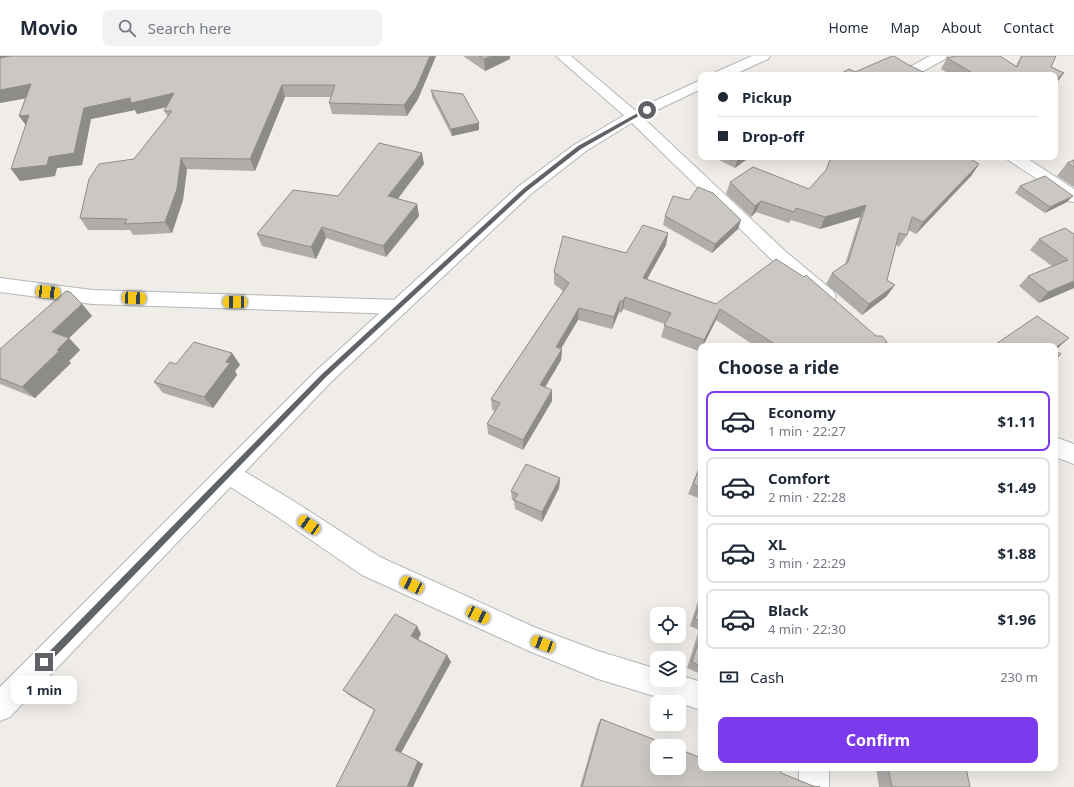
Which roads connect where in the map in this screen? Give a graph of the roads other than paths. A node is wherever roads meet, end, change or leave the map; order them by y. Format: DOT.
graph roads {
  1 [pos="563,56"];
  2 [pos="763,56"];
  3 [pos="940,56"];
  4 [pos="898,65"];
  5 [pos="728,72"];
  6 [pos="907,72"];
  7 [pos="913,72"];
  8 [pos="698,85"];
  9 [pos="633,116"];
  10 [pos="1019,160"];
  11 [pos="1074,197"];
  12 [pos="0,285"];
  13 [pos="836,304"];
  14 [pos="399,308"];
  15 [pos="1058,448"];
  16 [pos="1074,454"];
  17 [pos="229,474"];
  18 [pos="698,695"];
  19 [pos="0,707"];
  20 [pos="814,771"];
  21 [pos="814,787"];
  1 -- 9 [label="street"];
  2 -- 5 [label="street"];
  3 -- 7 [label="street"];
  4 -- 6 [label="street"];
  8 -- 9 [label="street"];
  9 -- 13 [label="street"];
  9 -- 14 [label="street"];
  10 -- 11 [label="street"];
  12 -- 14 [label="street"];
  14 -- 17 [label="street"];
  15 -- 16 [label="street"];
  17 -- 18 [label="street"];
  17 -- 19 [label="street"];
  20 -- 21 [label="street"];
}
